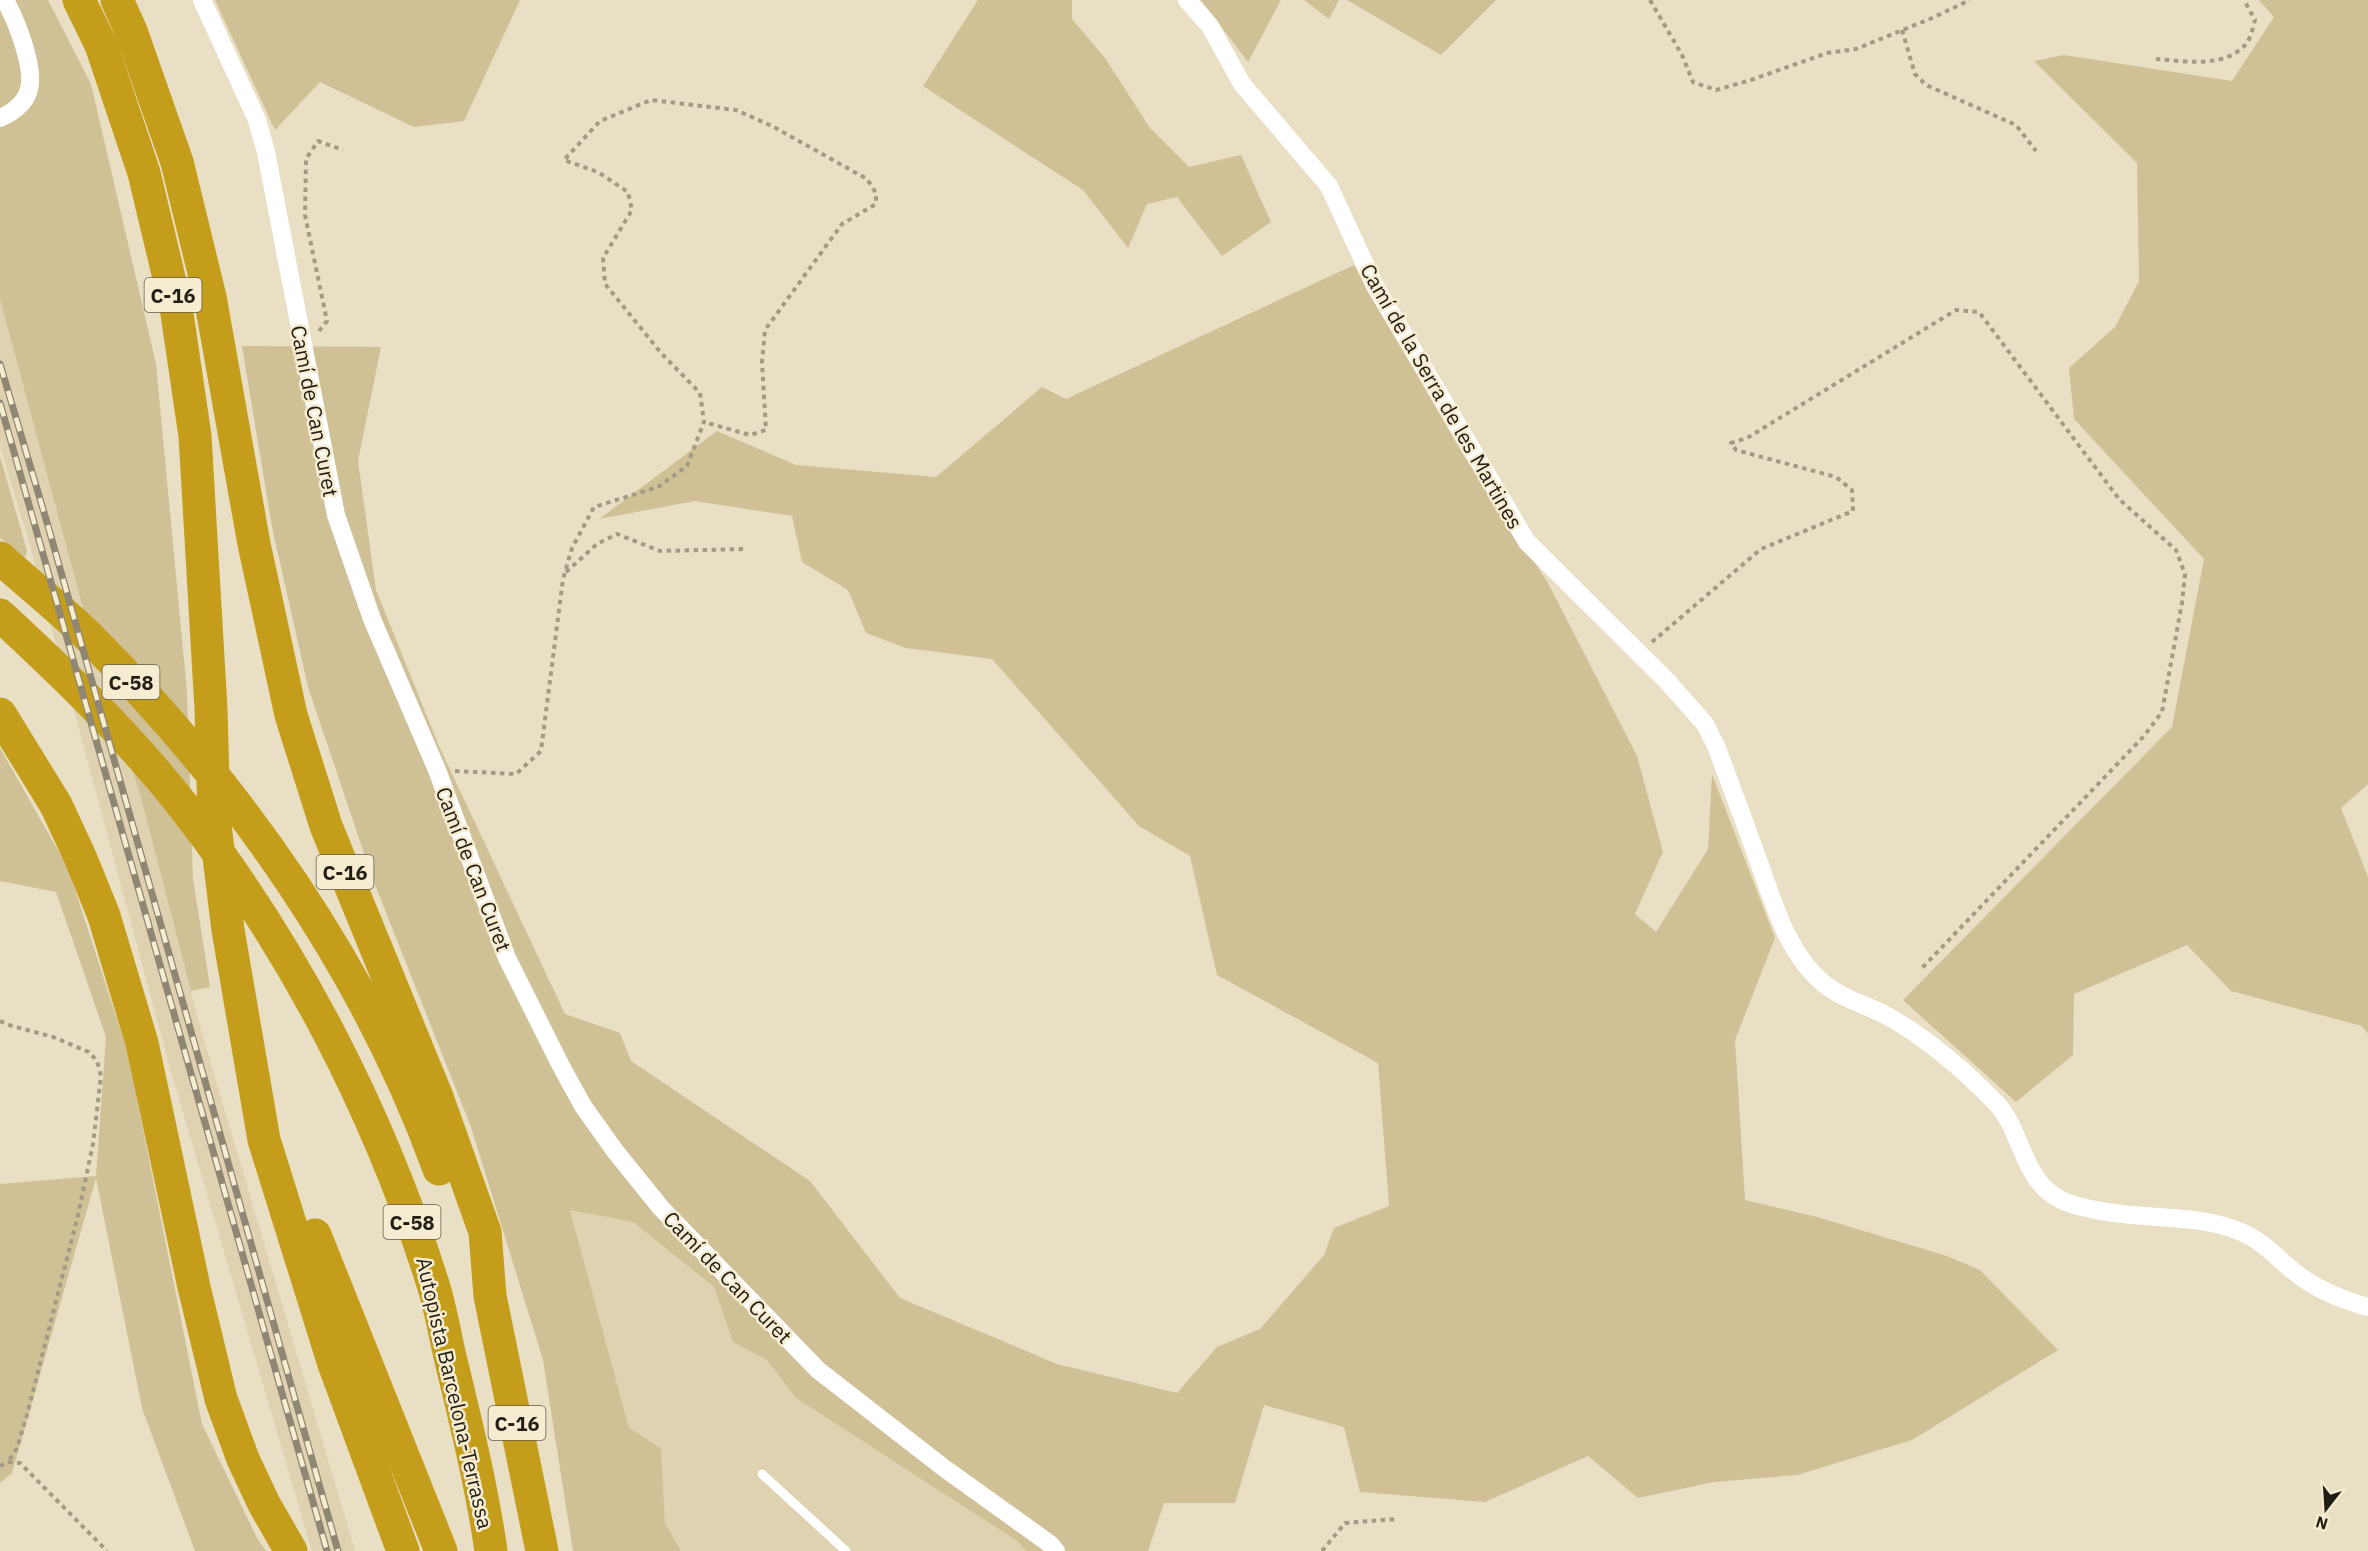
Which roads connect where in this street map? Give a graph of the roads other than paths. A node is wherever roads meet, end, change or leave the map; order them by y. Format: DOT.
graph roads {
  1 [pos="5,0"];
  2 [pos="80,0"];
  3 [pos="117,0"];
  4 [pos="202,0"];
  5 [pos="1187,0"];
  6 [pos="0,118"];
  7 [pos="0,558"];
  8 [pos="0,615"];
  9 [pos="0,714"];
  10 [pos="247,1031"];
  11 [pos="490,1296"];
  12 [pos="2368,1307"];
  13 [pos="762,1474"];
  14 [pos="291,1551"];
  15 [pos="403,1551"];
  16 [pos="441,1551"];
  17 [pos="491,1551"];
  18 [pos="542,1551"];
  19 [pos="846,1551"];
  20 [pos="1056,1551"];
  1 -- 6 [label="street"];
  2 -- 10 [label="highway, C-16"];
  3 -- 11 [label="highway, C-16"];
  4 -- 20 [label="street, Camí de Can Curet"];
  5 -- 12 [label="street, Camí de la Serra de les Martines"];
  7 -- 11 [label="highway, C-58"];
  8 -- 17 [label="highway, Autopista Barcelona-Terrassa / C-58"];
  9 -- 14 [label="highway"];
  10 -- 15 [label="highway"];
  10 -- 16 [label="highway, C-16"];
  11 -- 18 [label="highway, C-16"];
  13 -- 19 [label="lane"];
}
